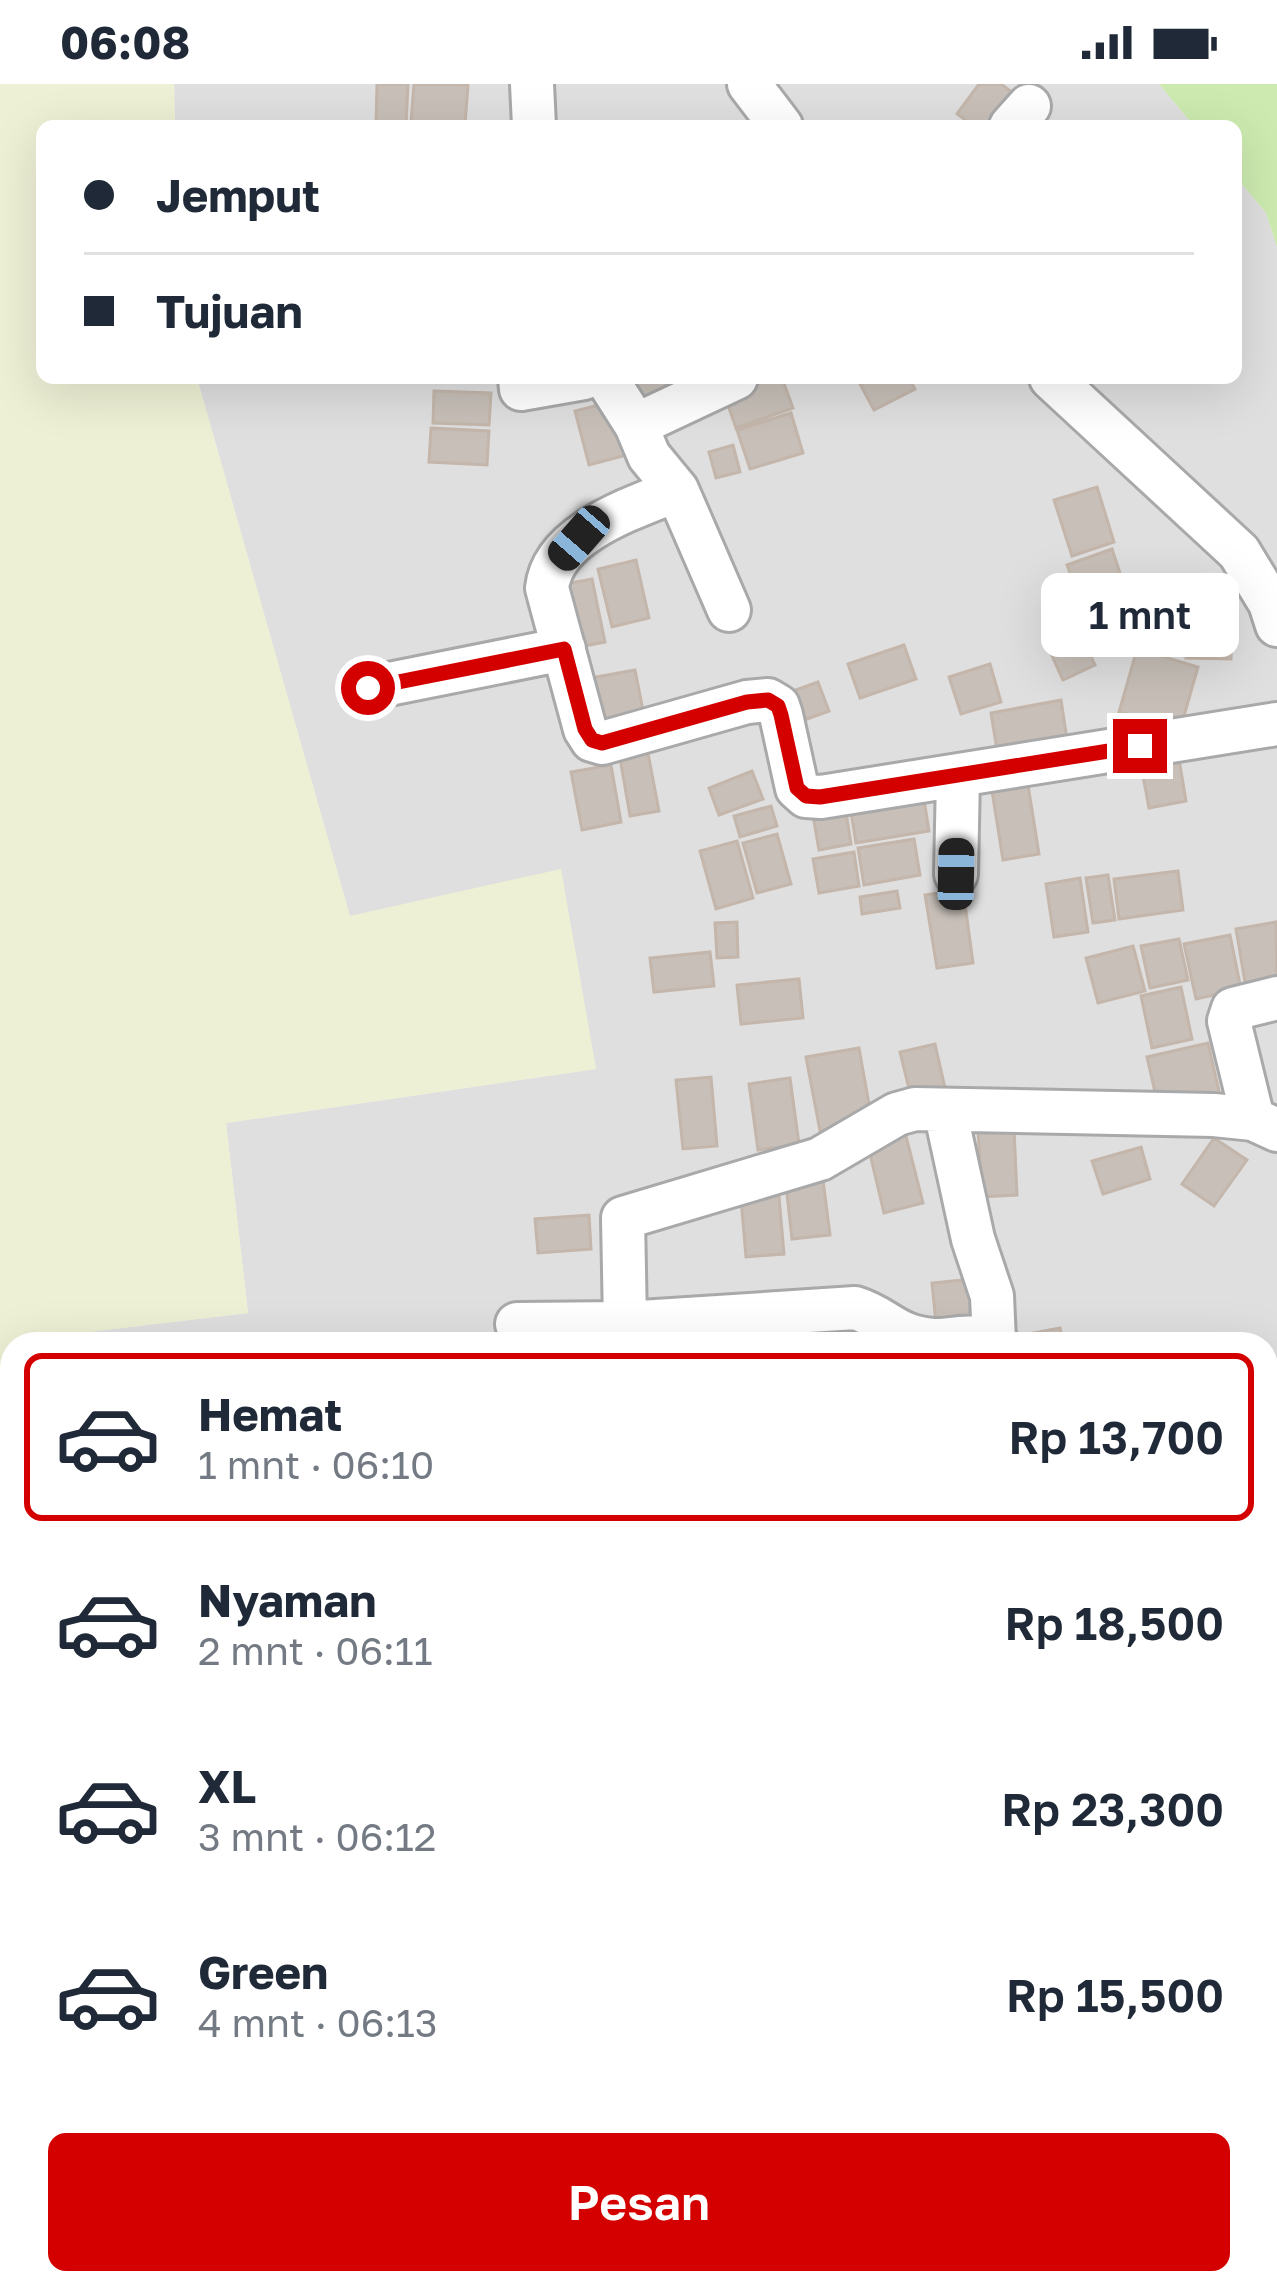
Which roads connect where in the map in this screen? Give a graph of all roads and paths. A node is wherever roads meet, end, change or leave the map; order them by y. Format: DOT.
graph roads {
  1 [pos="532,84"];
  2 [pos="748,84"];
  3 [pos="534,120"];
  4 [pos="776,120"];
  5 [pos="521,384"];
  6 [pos="550,384"];
  7 [pos="610,384"];
  8 [pos="723,384"];
  9 [pos="1057,384"];
  10 [pos="636,425"];
  11 [pos="676,490"];
  12 [pos="729,610"];
  13 [pos="1277,625"];
  14 [pos="564,649"];
  15 [pos="368,688"];
  16 [pos="1277,724"];
  17 [pos="958,776"];
  18 [pos="956,874"];
  19 [pos="1277,998"];
  20 [pos="946,1110"];
  21 [pos="1265,1124"];
  22 [pos="625,1323"];
  23 [pos="517,1324"];
  24 [pos="898,1332"];
  25 [pos="995,1332"];
  1 -- 3 [label="street"];
  2 -- 4 [label="street"];
  5 -- 6 [label="street"];
  7 -- 10 [label="street"];
  8 -- 10 [label="street"];
  9 -- 13 [label="street"];
  10 -- 11 [label="street"];
  11 -- 12 [label="street"];
  11 -- 14 [label="street"];
  14 -- 15 [label="street"];
  14 -- 17 [label="street"];
  16 -- 17 [label="street"];
  17 -- 18 [label="street"];
  19 -- 21 [label="street"];
  20 -- 21 [label="street"];
  20 -- 22 [label="street"];
  20 -- 25 [label="street"];
  22 -- 23 [label="street"];
  22 -- 24 [label="street"];
}
